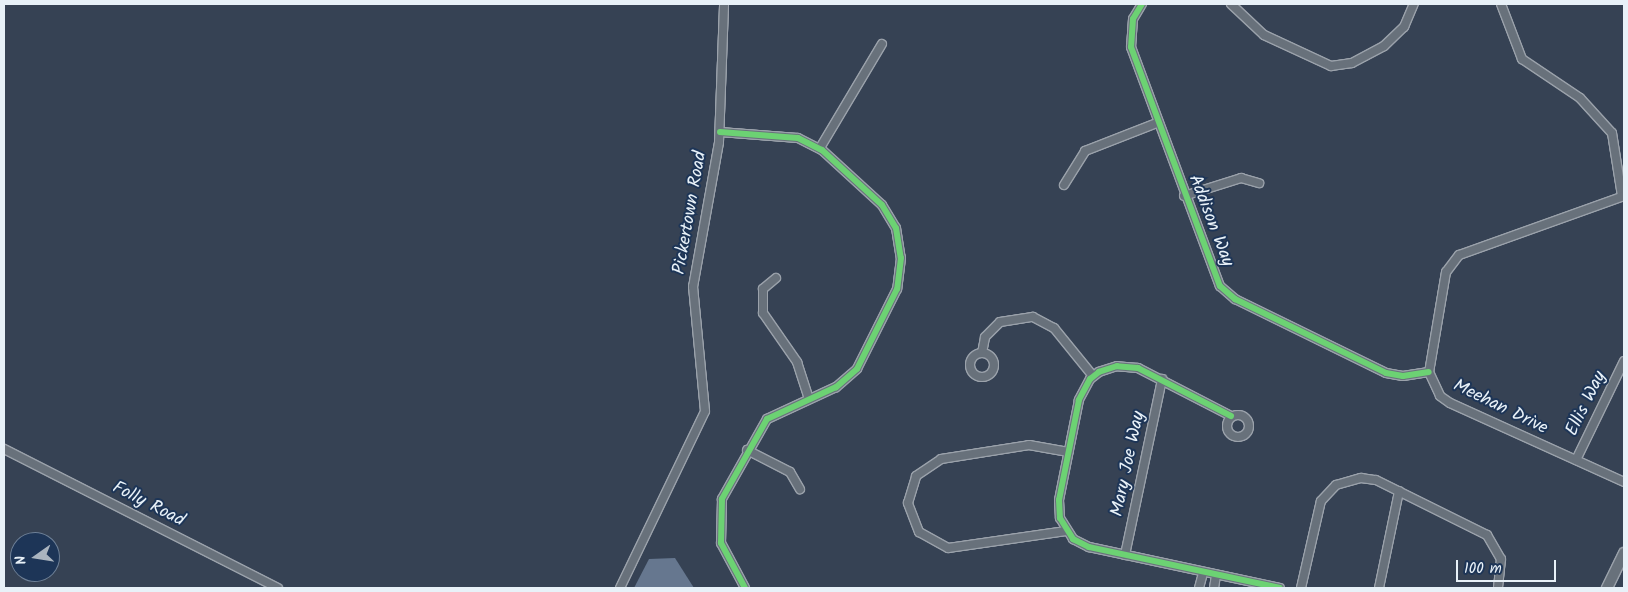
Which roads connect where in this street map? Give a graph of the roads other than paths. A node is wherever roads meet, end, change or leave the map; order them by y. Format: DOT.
graph roads {
  1 [pos="724,4"];
  2 [pos="1142,4"];
  3 [pos="1231,4"];
  4 [pos="1414,4"];
  5 [pos="1501,4"];
  6 [pos="882,44"];
  7 [pos="1157,122"];
  8 [pos="720,132"];
  9 [pos="820,148"];
  10 [pos="1259,183"];
  11 [pos="1064,185"];
  12 [pos="1184,196"];
  13 [pos="1623,196"];
  14 [pos="776,278"];
  15 [pos="982,353"];
  16 [pos="1624,361"];
  17 [pos="1429,372"];
  18 [pos="1093,376"];
  19 [pos="1162,379"];
  20 [pos="809,398"];
  21 [pos="1231,416"];
  22 [pos="4,449"];
  23 [pos="747,450"];
  24 [pos="1068,452"];
  25 [pos="1576,460"];
  26 [pos="1624,482"];
  27 [pos="800,489"];
  28 [pos="1399,491"];
  29 [pos="1066,531"];
  30 [pos="1624,554"];
  31 [pos="1125,555"];
  32 [pos="1203,573"];
  33 [pos="1216,575"];
  34 [pos="278,588"];
  35 [pos="620,588"];
  36 [pos="745,588"];
  37 [pos="1199,588"];
  38 [pos="1214,588"];
  39 [pos="1280,588"];
  40 [pos="1301,588"];
  41 [pos="1379,588"];
  42 [pos="1498,588"];
  43 [pos="1607,588"];
  1 -- 8 [label="street, Pickertown Road"];
  2 -- 7 [label="street, Addison Way"];
  3 -- 4 [label="street"];
  5 -- 13 [label="street"];
  6 -- 9 [label="street"];
  7 -- 11 [label="street"];
  7 -- 12 [label="street, Addison Way"];
  8 -- 9 [label="street"];
  8 -- 35 [label="street, Pickertown Road"];
  9 -- 20 [label="street"];
  10 -- 12 [label="street"];
  12 -- 17 [label="street, Addison Way"];
  13 -- 17 [label="street"];
  14 -- 20 [label="street"];
  15 -- 18 [label="street"];
  16 -- 25 [label="street, Ellis Way"];
  17 -- 25 [label="street, Meehan Drive"];
  18 -- 19 [label="street"];
  18 -- 24 [label="street"];
  19 -- 21 [label="street"];
  19 -- 31 [label="street, Mary Joe Way"];
  20 -- 23 [label="street"];
  22 -- 34 [label="street, Folly Road"];
  23 -- 27 [label="street"];
  23 -- 36 [label="street"];
  24 -- 29 [label="street"];
  24 -- 29 [label="street"];
  25 -- 26 [label="street, Meehan Drive"];
  28 -- 40 [label="street"];
  28 -- 41 [label="street"];
  28 -- 42 [label="street"];
  29 -- 31 [label="street"];
  30 -- 43 [label="main road"];
  31 -- 32 [label="street"];
  32 -- 33 [label="street"];
  32 -- 37 [label="street"];
  33 -- 38 [label="street"];
  33 -- 39 [label="street"];
}
